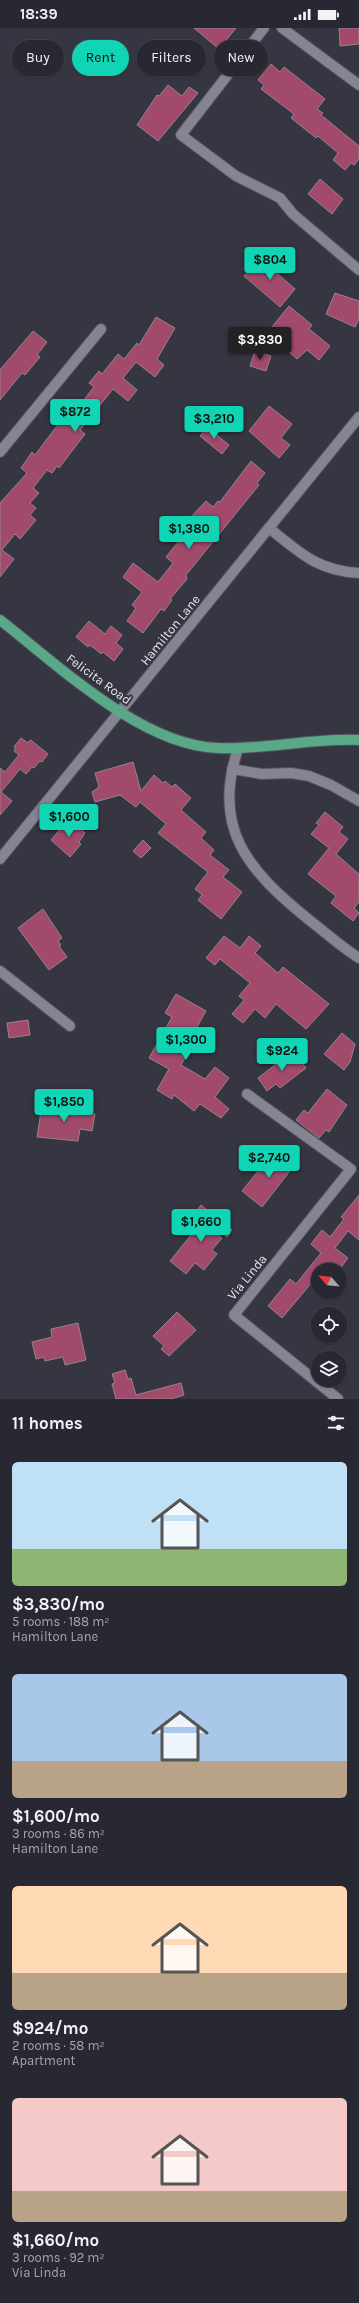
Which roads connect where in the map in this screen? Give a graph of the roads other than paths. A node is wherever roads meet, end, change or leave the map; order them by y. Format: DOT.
graph roads {
  1 [pos="264,28"];
  2 [pos="282,28"];
  3 [pos="359,85"];
  4 [pos="359,270"];
  5 [pos="101,329"];
  6 [pos="359,417"];
  7 [pos="0,452"];
  8 [pos="269,528"];
  9 [pos="359,573"];
  10 [pos="0,620"];
  11 [pos="120,712"];
  12 [pos="359,740"];
  13 [pos="238,749"];
  14 [pos="232,769"];
  15 [pos="359,801"];
  16 [pos="0,859"];
  17 [pos="359,958"];
  18 [pos="0,971"];
  19 [pos="70,1026"];
  20 [pos="247,1094"];
  21 [pos="338,1399"];
  1 -- 4 [label="street"];
  2 -- 3 [label="street"];
  5 -- 7 [label="street"];
  6 -- 8 [label="street, Hamilton Lane"];
  8 -- 9 [label="street"];
  8 -- 11 [label="street, Hamilton Lane"];
  10 -- 11 [label="main road, Felicita Road"];
  11 -- 13 [label="main road, Felicita Road"];
  11 -- 16 [label="street, Hamilton Lane"];
  12 -- 13 [label="main road, Felicita Road"];
  13 -- 14 [label="street"];
  14 -- 15 [label="street"];
  14 -- 17 [label="street"];
  18 -- 19 [label="street"];
  20 -- 21 [label="street, Via Linda"];
}
